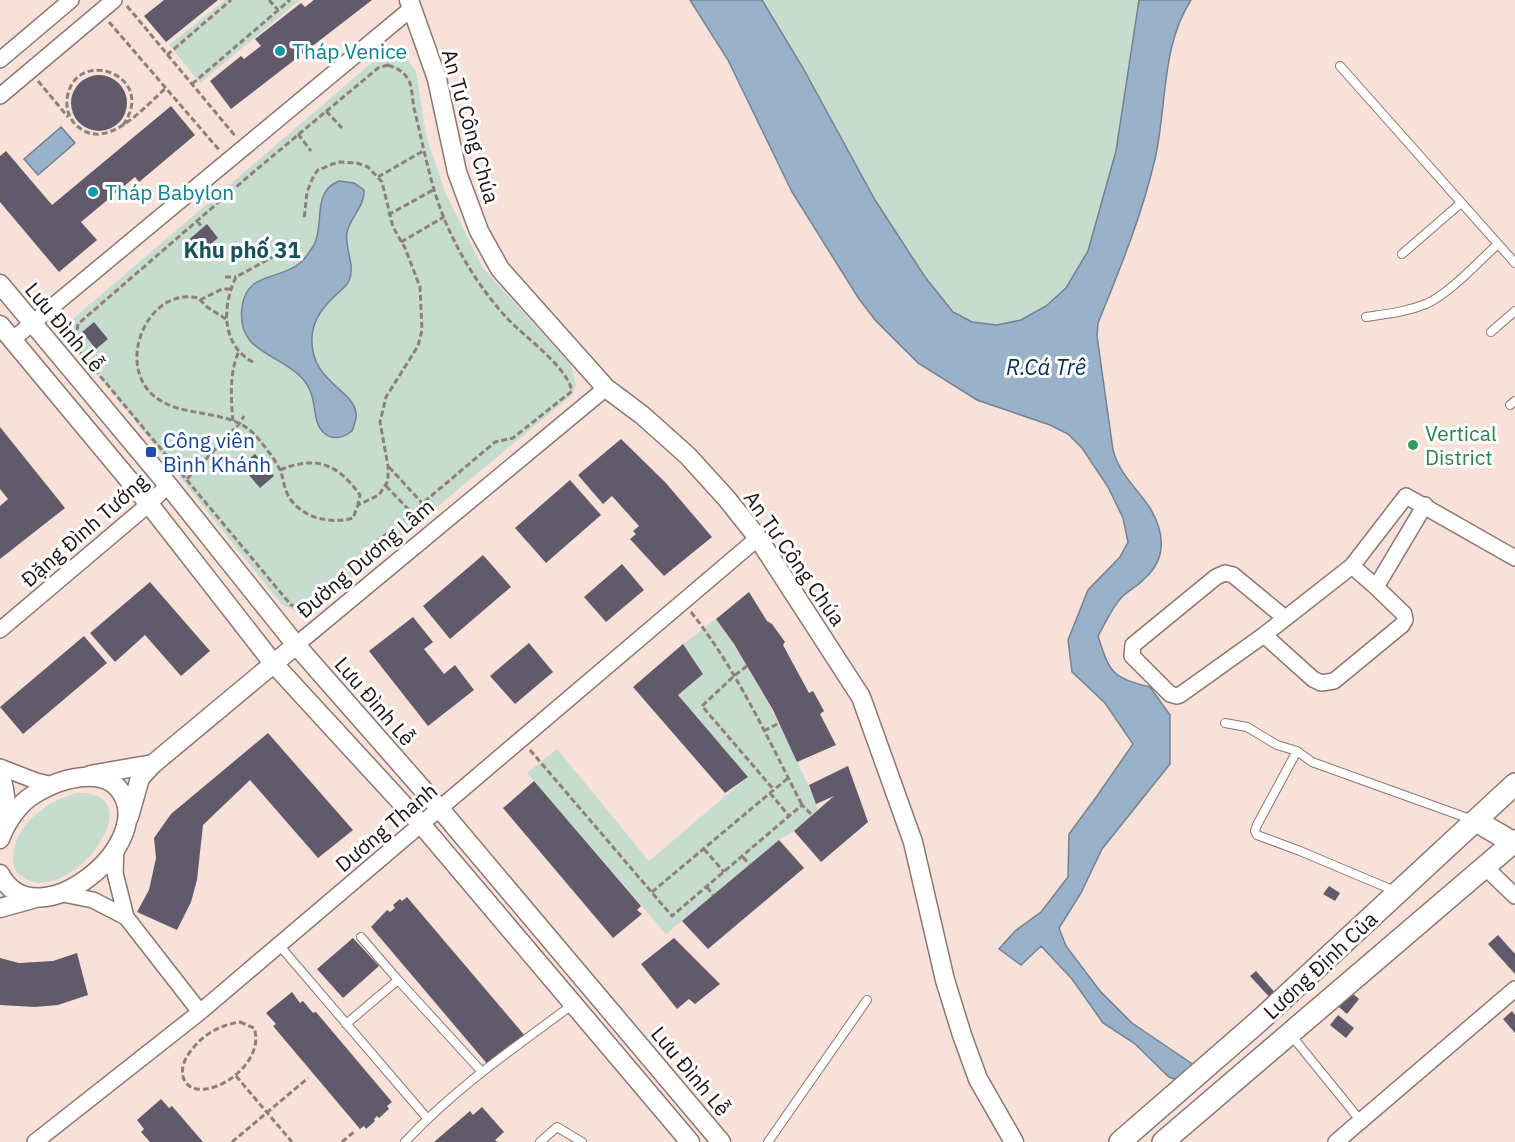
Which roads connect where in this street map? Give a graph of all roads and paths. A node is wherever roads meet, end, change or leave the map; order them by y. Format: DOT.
graph roads {
  1 [pos="71,0"];
  2 [pos="114,0"];
  3 [pos="121,0"];
  4 [pos="231,0"];
  5 [pos="269,0"];
  6 [pos="290,0"];
  7 [pos="411,4"];
  8 [pos="278,10"];
  9 [pos="101,12"];
  10 [pos="168,55"];
  11 [pos="3,57"];
  12 [pos="1340,66"];
  13 [pos="27,73"];
  14 [pos="192,84"];
  15 [pos="166,88"];
  16 [pos="0,96"];
  17 [pos="326,111"];
  18 [pos="74,123"];
  19 [pos="123,125"];
  20 [pos="342,128"];
  21 [pos="298,134"];
  22 [pos="245,147"];
  23 [pos="311,151"];
  24 [pos="424,151"];
  25 [pos="228,160"];
  26 [pos="261,166"];
  27 [pos="378,177"];
  28 [pos="245,180"];
  29 [pos="433,190"];
  30 [pos="1461,203"];
  31 [pos="388,214"];
  32 [pos="444,217"];
  33 [pos="304,220"];
  34 [pos="197,221"];
  35 [pos="203,228"];
  36 [pos="401,242"];
  37 [pos="1498,244"];
  38 [pos="280,253"];
  39 [pos="1402,254"];
  40 [pos="1515,263"];
  41 [pos="225,277"];
  42 [pos="236,278"];
  43 [pos="0,285"];
  44 [pos="213,287"];
  45 [pos="231,289"];
  46 [pos="214,293"];
  47 [pos="200,300"];
  48 [pos="1515,310"];
  49 [pos="1366,317"];
  50 [pos="226,319"];
  51 [pos="32,323"];
  52 [pos="0,325"];
  53 [pos="1491,332"];
  54 [pos="12,340"];
  55 [pos="239,351"];
  56 [pos="253,362"];
  57 [pos="606,388"];
  58 [pos="244,416"];
  59 [pos="233,421"];
  60 [pos="240,423"];
  61 [pos="270,457"];
  62 [pos="263,463"];
  63 [pos="388,466"];
  64 [pos="280,470"];
  65 [pos="187,479"];
  66 [pos="168,485"];
  67 [pos="386,486"];
  68 [pos="422,503"];
  69 [pos="148,504"];
  70 [pos="358,505"];
  71 [pos="1425,505"];
  72 [pos="412,513"];
  73 [pos="758,538"];
  74 [pos="1515,558"];
  75 [pos="1352,566"];
  76 [pos="1377,587"];
  77 [pos="683,602"];
  78 [pos="1285,618"];
  79 [pos="0,630"];
  80 [pos="1264,635"];
  81 [pos="296,645"];
  82 [pos="273,663"];
  83 [pos="747,666"];
  84 [pos="734,676"];
  85 [pos="779,723"];
  86 [pos="1225,723"];
  87 [pos="764,731"];
  88 [pos="521,739"];
  89 [pos="1296,751"];
  90 [pos="153,764"];
  91 [pos="0,768"];
  92 [pos="83,776"];
  93 [pos="788,778"];
  94 [pos="1515,784"];
  95 [pos="53,785"];
  96 [pos="774,790"];
  97 [pos="770,794"];
  98 [pos="802,805"];
  99 [pos="440,809"];
  100 [pos="812,815"];
  101 [pos="789,816"];
  102 [pos="1476,821"];
  103 [pos="125,824"];
  104 [pos="421,824"];
  105 [pos="3,833"];
  106 [pos="1514,842"];
  107 [pos="116,847"];
  108 [pos="704,849"];
  109 [pos="742,856"];
  110 [pos="749,864"];
  111 [pos="1484,866"];
  112 [pos="724,872"];
  113 [pos="0,874"];
  114 [pos="706,887"];
  115 [pos="652,892"];
  116 [pos="58,893"];
  117 [pos="1399,893"];
  118 [pos="713,895"];
  119 [pos="1515,896"];
  120 [pos="37,897"];
  121 [pos="0,908"];
  122 [pos="126,917"];
  123 [pos="362,937"];
  124 [pos="279,945"];
  125 [pos="398,980"];
  126 [pos="1515,989"];
  127 [pos="867,1000"];
  128 [pos="572,1005"];
  129 [pos="200,1012"];
  130 [pos="346,1024"];
  131 [pos="1290,1033"];
  132 [pos="482,1072"];
  133 [pos="236,1076"];
  134 [pos="308,1078"];
  135 [pos="267,1113"];
  136 [pos="427,1118"];
  137 [pos="1360,1120"];
  138 [pos="355,1131"];
  139 [pos="35,1142"];
  140 [pos="232,1142"];
  141 [pos="292,1142"];
  142 [pos="342,1142"];
  143 [pos="405,1142"];
  144 [pos="540,1142"];
  145 [pos="582,1142"];
  146 [pos="690,1142"];
  147 [pos="721,1142"];
  148 [pos="768,1142"];
  149 [pos="1014,1142"];
  150 [pos="1120,1142"];
  151 [pos="1163,1142"];
  152 [pos="1336,1142"];
  1 -- 11 [label="street"];
  2 -- 9 [label="street"];
  3 -- 10 [label="path"];
  4 -- 10 [label="path"];
  5 -- 8 [label="path"];
  6 -- 8 [label="path"];
  7 -- 22 [label="street"];
  7 -- 57 [label="street, An Tư Công Chúa"];
  8 -- 14 [label="path"];
  9 -- 13 [label="street"];
  9 -- 15 [label="path"];
  10 -- 14 [label="path"];
  11 -- 13 [label="street"];
  12 -- 30 [label="lane"];
  13 -- 16 [label="street"];
  13 -- 18 [label="path"];
  14 -- 22 [label="path"];
  15 -- 19 [label="path"];
  15 -- 25 [label="path"];
  17 -- 20 [label="path"];
  17 -- 21 [label="path"];
  17 -- 24 [label="path"];
  18 -- 19 [label="path"];
  18 -- 19 [label="path"];
  21 -- 23 [label="path"];
  21 -- 26 [label="path"];
  22 -- 25 [label="street"];
  22 -- 26 [label="path"];
  24 -- 27 [label="path"];
  24 -- 29 [label="path"];
  25 -- 28 [label="path"];
  25 -- 51 [label="street"];
  26 -- 28 [label="path"];
  27 -- 31 [label="path"];
  27 -- 33 [label="path"];
  28 -- 34 [label="path"];
  29 -- 31 [label="path"];
  29 -- 32 [label="path"];
  30 -- 37 [label="lane"];
  30 -- 39 [label="lane"];
  31 -- 36 [label="path"];
  32 -- 36 [label="path"];
  32 -- 68 [label="path"];
  34 -- 35 [label="path"];
  34 -- 65 [label="path"];
  36 -- 63 [label="path"];
  37 -- 40 [label="lane"];
  37 -- 49 [label="lane"];
  38 -- 42 [label="path"];
  41 -- 42 [label="path"];
  42 -- 45 [label="path"];
  43 -- 51 [label="street, Lưu Đình Lễ"];
  44 -- 46 [label="path"];
  45 -- 46 [label="path"];
  45 -- 50 [label="path"];
  46 -- 47 [label="path"];
  47 -- 50 [label="path"];
  47 -- 59 [label="path"];
  48 -- 53 [label="lane"];
  50 -- 55 [label="path"];
  51 -- 54 [label="street"];
  51 -- 66 [label="street, Lưu Đình Lễ"];
  52 -- 54 [label="street"];
  54 -- 69 [label="street"];
  55 -- 56 [label="path"];
  55 -- 59 [label="path"];
  57 -- 73 [label="street, An Tư Công Chúa"];
  57 -- 81 [label="street, Đường Dương Lâm"];
  58 -- 60 [label="path"];
  59 -- 60 [label="path"];
  60 -- 61 [label="path"];
  60 -- 65 [label="path"];
  61 -- 62 [label="path"];
  61 -- 64 [label="path"];
  63 -- 67 [label="path"];
  63 -- 68 [label="path"];
  64 -- 70 [label="path"];
  64 -- 70 [label="path"];
  65 -- 72 [label="path"];
  66 -- 69 [label="street, Đặng Đình Tướng"];
  66 -- 81 [label="street, Lưu Đình Lễ"];
  67 -- 70 [label="path"];
  67 -- 72 [label="path"];
  68 -- 72 [label="path"];
  69 -- 79 [label="street, Đặng Đình Tướng"];
  69 -- 82 [label="street"];
  71 -- 74 [label="street"];
  71 -- 75 [label="street"];
  71 -- 76 [label="street"];
  73 -- 77 [label="street, Dương Thanh"];
  73 -- 149 [label="street, An Tư Công Chúa"];
  75 -- 76 [label="street"];
  75 -- 78 [label="street"];
  76 -- 80 [label="street"];
  77 -- 84 [label="path"];
  77 -- 88 [label="street, Dương Thanh"];
  78 -- 80 [label="street"];
  78 -- 80 [label="street"];
  81 -- 82 [label="street, Đường Dương Lâm"];
  81 -- 99 [label="street, Lưu Đình Lễ"];
  82 -- 90 [label="street, Đường Dương Lâm"];
  82 -- 104 [label="street"];
  83 -- 84 [label="path"];
  84 -- 87 [label="path"];
  84 -- 96 [label="path"];
  85 -- 87 [label="path"];
  86 -- 89 [label="lane"];
  87 -- 93 [label="path"];
  88 -- 99 [label="street, Dương Thanh"];
  88 -- 115 [label="path"];
  89 -- 102 [label="lane"];
  89 -- 117 [label="lane"];
  90 -- 92 [label="street"];
  90 -- 103 [label="street, Đường Dương Lâm"];
  91 -- 95 [label="street"];
  91 -- 105 [label="street"];
  92 -- 95 [label="street"];
  92 -- 103 [label="street"];
  93 -- 96 [label="path"];
  93 -- 98 [label="path"];
  94 -- 102 [label="main road, Lương Định Của"];
  95 -- 105 [label="street"];
  96 -- 97 [label="path"];
  97 -- 101 [label="path"];
  97 -- 108 [label="path"];
  98 -- 100 [label="path"];
  98 -- 101 [label="path"];
  99 -- 104 [label="street, Dương Thanh"];
  99 -- 147 [label="street, Lưu Đình Lễ"];
  101 -- 109 [label="path"];
  102 -- 106 [label="main road"];
  102 -- 117 [label="main road, Lương Định Của"];
  103 -- 107 [label="street, Đường Dương Lâm"];
  104 -- 124 [label="street, Dương Thanh"];
  104 -- 128 [label="street"];
  106 -- 111 [label="main road, Lương Định Của"];
  107 -- 116 [label="street, Đường Dương Lâm"];
  107 -- 122 [label="street"];
  108 -- 112 [label="path"];
  108 -- 115 [label="path"];
  109 -- 110 [label="path"];
  109 -- 112 [label="path"];
  111 -- 119 [label="street"];
  111 -- 131 [label="main road, Lương Định Của"];
  112 -- 114 [label="path"];
  113 -- 120 [label="street"];
  114 -- 115 [label="path"];
  114 -- 118 [label="path"];
  116 -- 120 [label="street, Đường Dương Lâm"];
  116 -- 122 [label="street"];
  117 -- 150 [label="main road, Lương Định Của"];
  120 -- 121 [label="street"];
  122 -- 129 [label="street"];
  123 -- 125 [label="lane"];
  124 -- 129 [label="street, Dương Thanh"];
  124 -- 130 [label="lane"];
  125 -- 130 [label="lane"];
  125 -- 132 [label="lane"];
  126 -- 137 [label="street"];
  127 -- 148 [label="lane"];
  128 -- 132 [label="lane"];
  128 -- 146 [label="street"];
  129 -- 139 [label="street, Dương Thanh"];
  130 -- 136 [label="lane"];
  131 -- 137 [label="lane"];
  131 -- 151 [label="main road, Lương Định Của"];
  132 -- 136 [label="lane"];
  133 -- 133 [label="path"];
  133 -- 135 [label="path"];
  134 -- 135 [label="path"];
  135 -- 140 [label="path"];
  135 -- 141 [label="path"];
  136 -- 143 [label="lane"];
  137 -- 152 [label="street"];
  138 -- 142 [label="path"];
  144 -- 145 [label="lane"];
}
